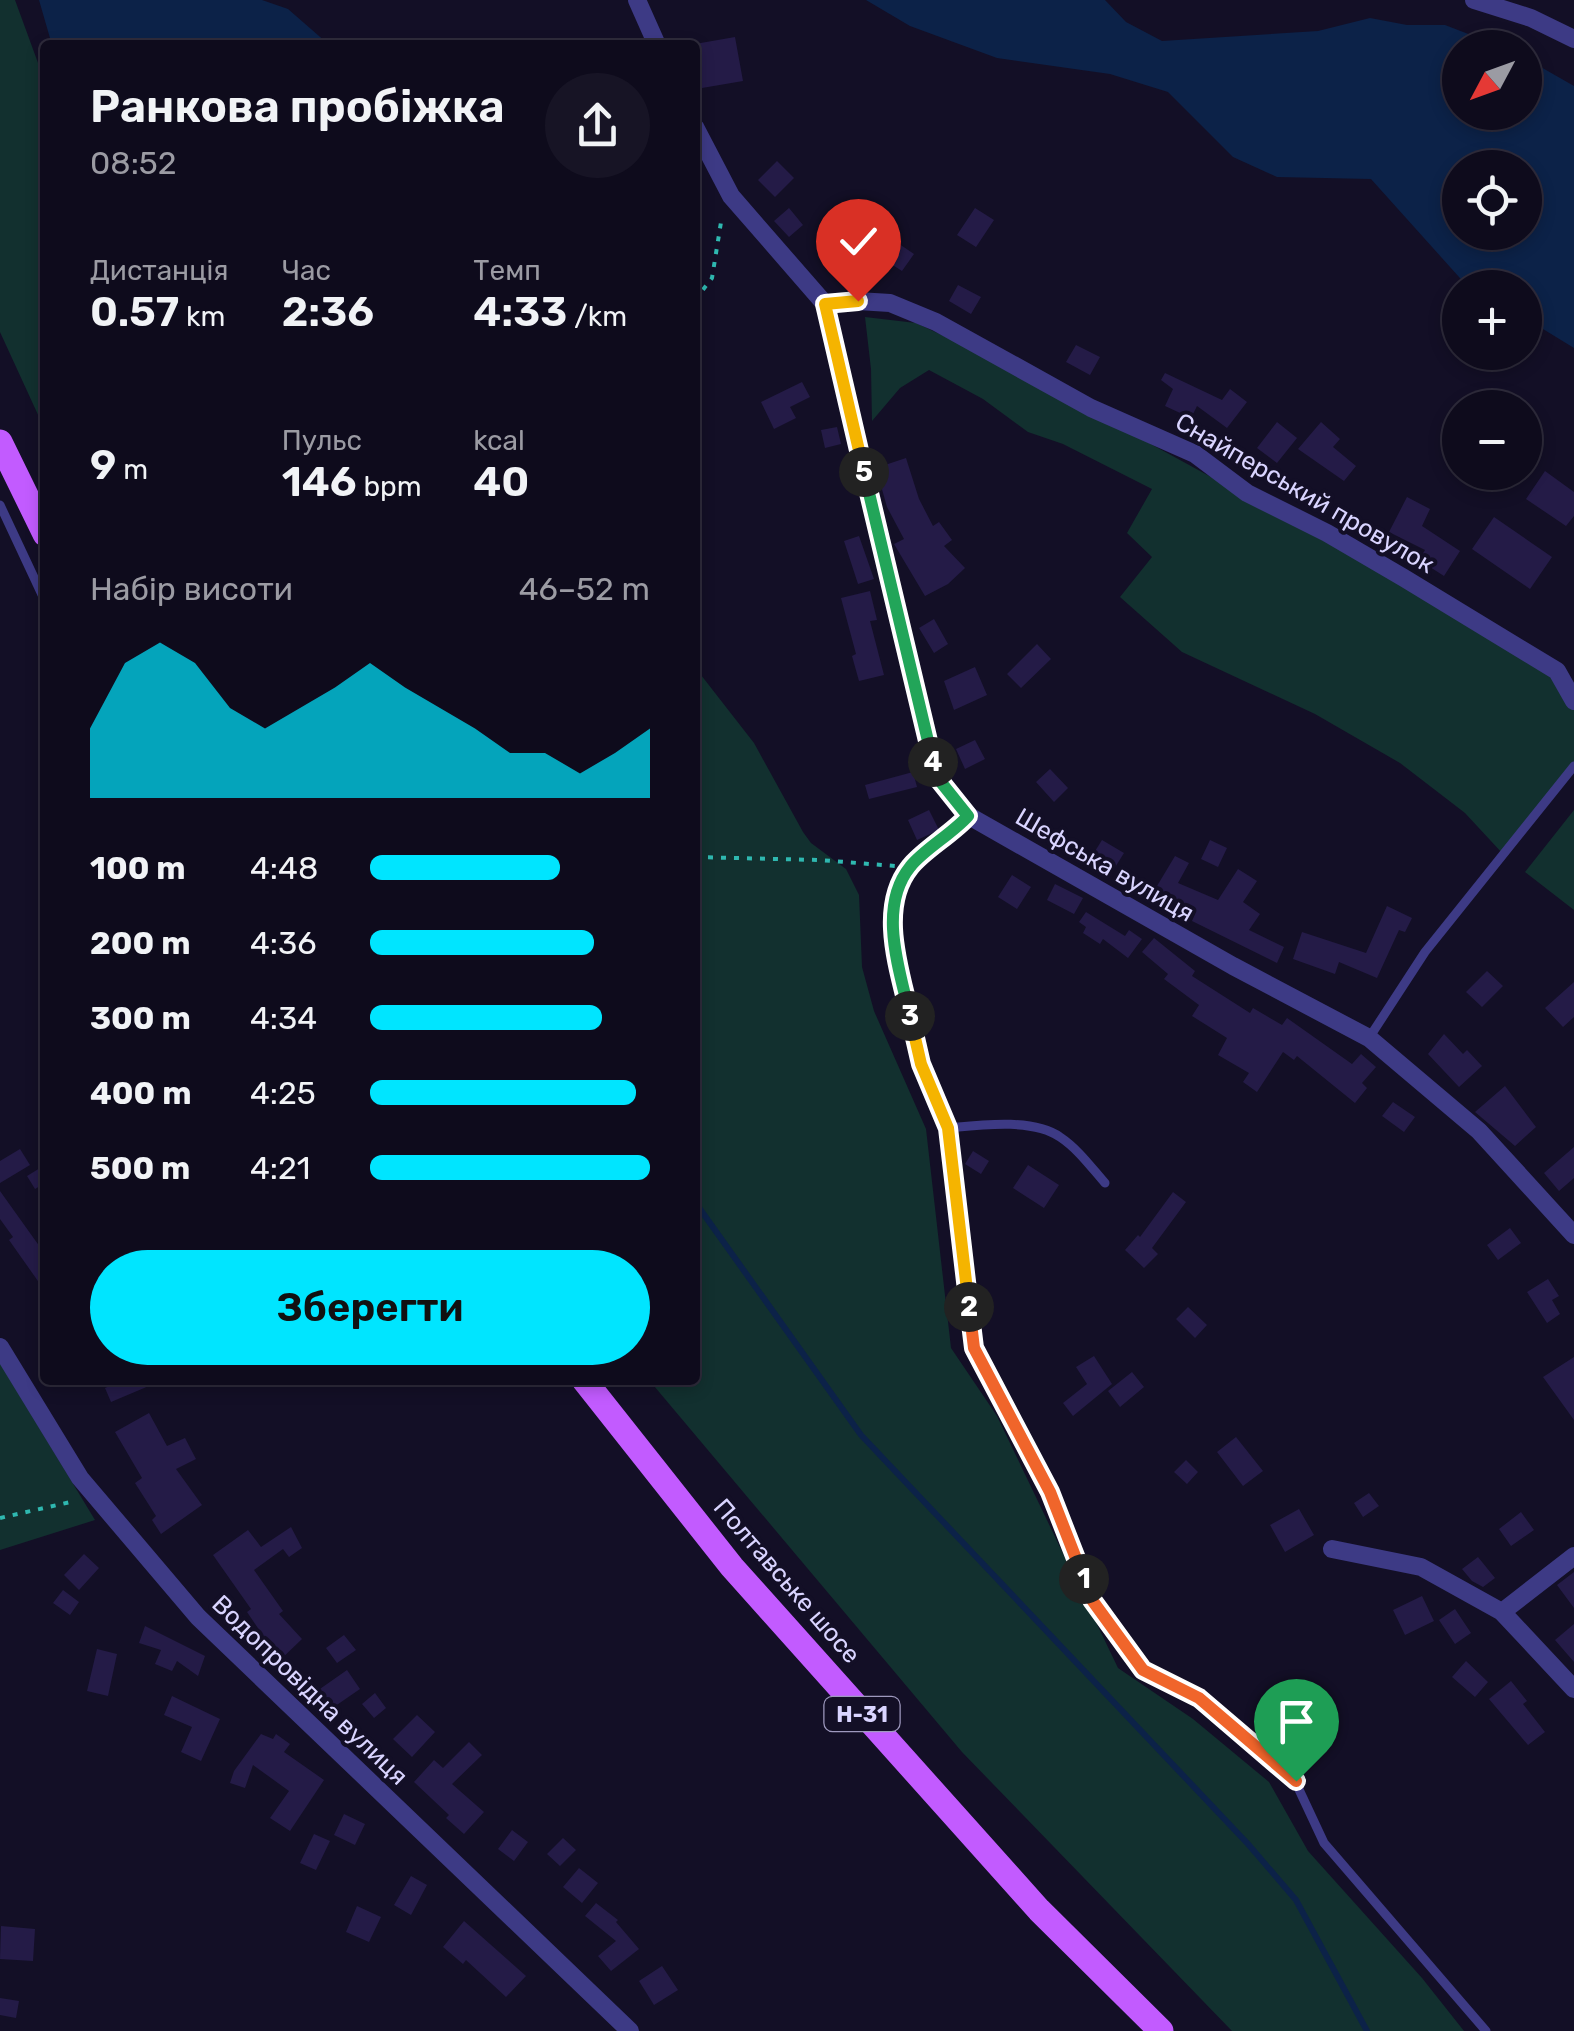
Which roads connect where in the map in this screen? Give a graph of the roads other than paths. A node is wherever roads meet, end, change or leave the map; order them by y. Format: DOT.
graph roads {
  1 [pos="637,0"];
  2 [pos="1474,0"];
  3 [pos="654,40"];
  4 [pos="1574,40"];
  5 [pos="700,137"];
  6 [pos="825,304"];
  7 [pos="0,442"];
  8 [pos="0,505"];
  9 [pos="40,524"];
  10 [pos="40,590"];
  11 [pos="1574,701"];
  12 [pos="1574,766"];
  13 [pos="968,816"];
  14 [pos="1369,1038"];
  15 [pos="948,1128"];
  16 [pos="1105,1184"];
  17 [pos="1574,1235"];
  18 [pos="0,1346"];
  19 [pos="588,1385"];
  20 [pos="1332,1550"];
  21 [pos="1574,1556"];
  22 [pos="1502,1612"];
  23 [pos="1574,1689"];
  24 [pos="630,2031"];
  25 [pos="1161,2031"];
  26 [pos="1486,2031"];
  1 -- 3 [label="street"];
  2 -- 4 [label="street"];
  5 -- 6 [label="street, Шефська вулиця"];
  6 -- 11 [label="street, Снайперський провулок"];
  6 -- 13 [label="street, Шефська вулиця"];
  7 -- 9 [label="main road"];
  8 -- 10 [label="lane"];
  12 -- 14 [label="lane"];
  13 -- 14 [label="street, Шефська вулиця"];
  13 -- 15 [label="lane"];
  14 -- 17 [label="street, Шефська вулиця"];
  15 -- 16 [label="lane"];
  15 -- 26 [label="lane"];
  18 -- 24 [label="street, Водопровідна вулиця"];
  19 -- 25 [label="main road, Полтавське шосе / Н-31"];
  20 -- 22 [label="street"];
  21 -- 22 [label="street"];
  22 -- 23 [label="street"];
}
